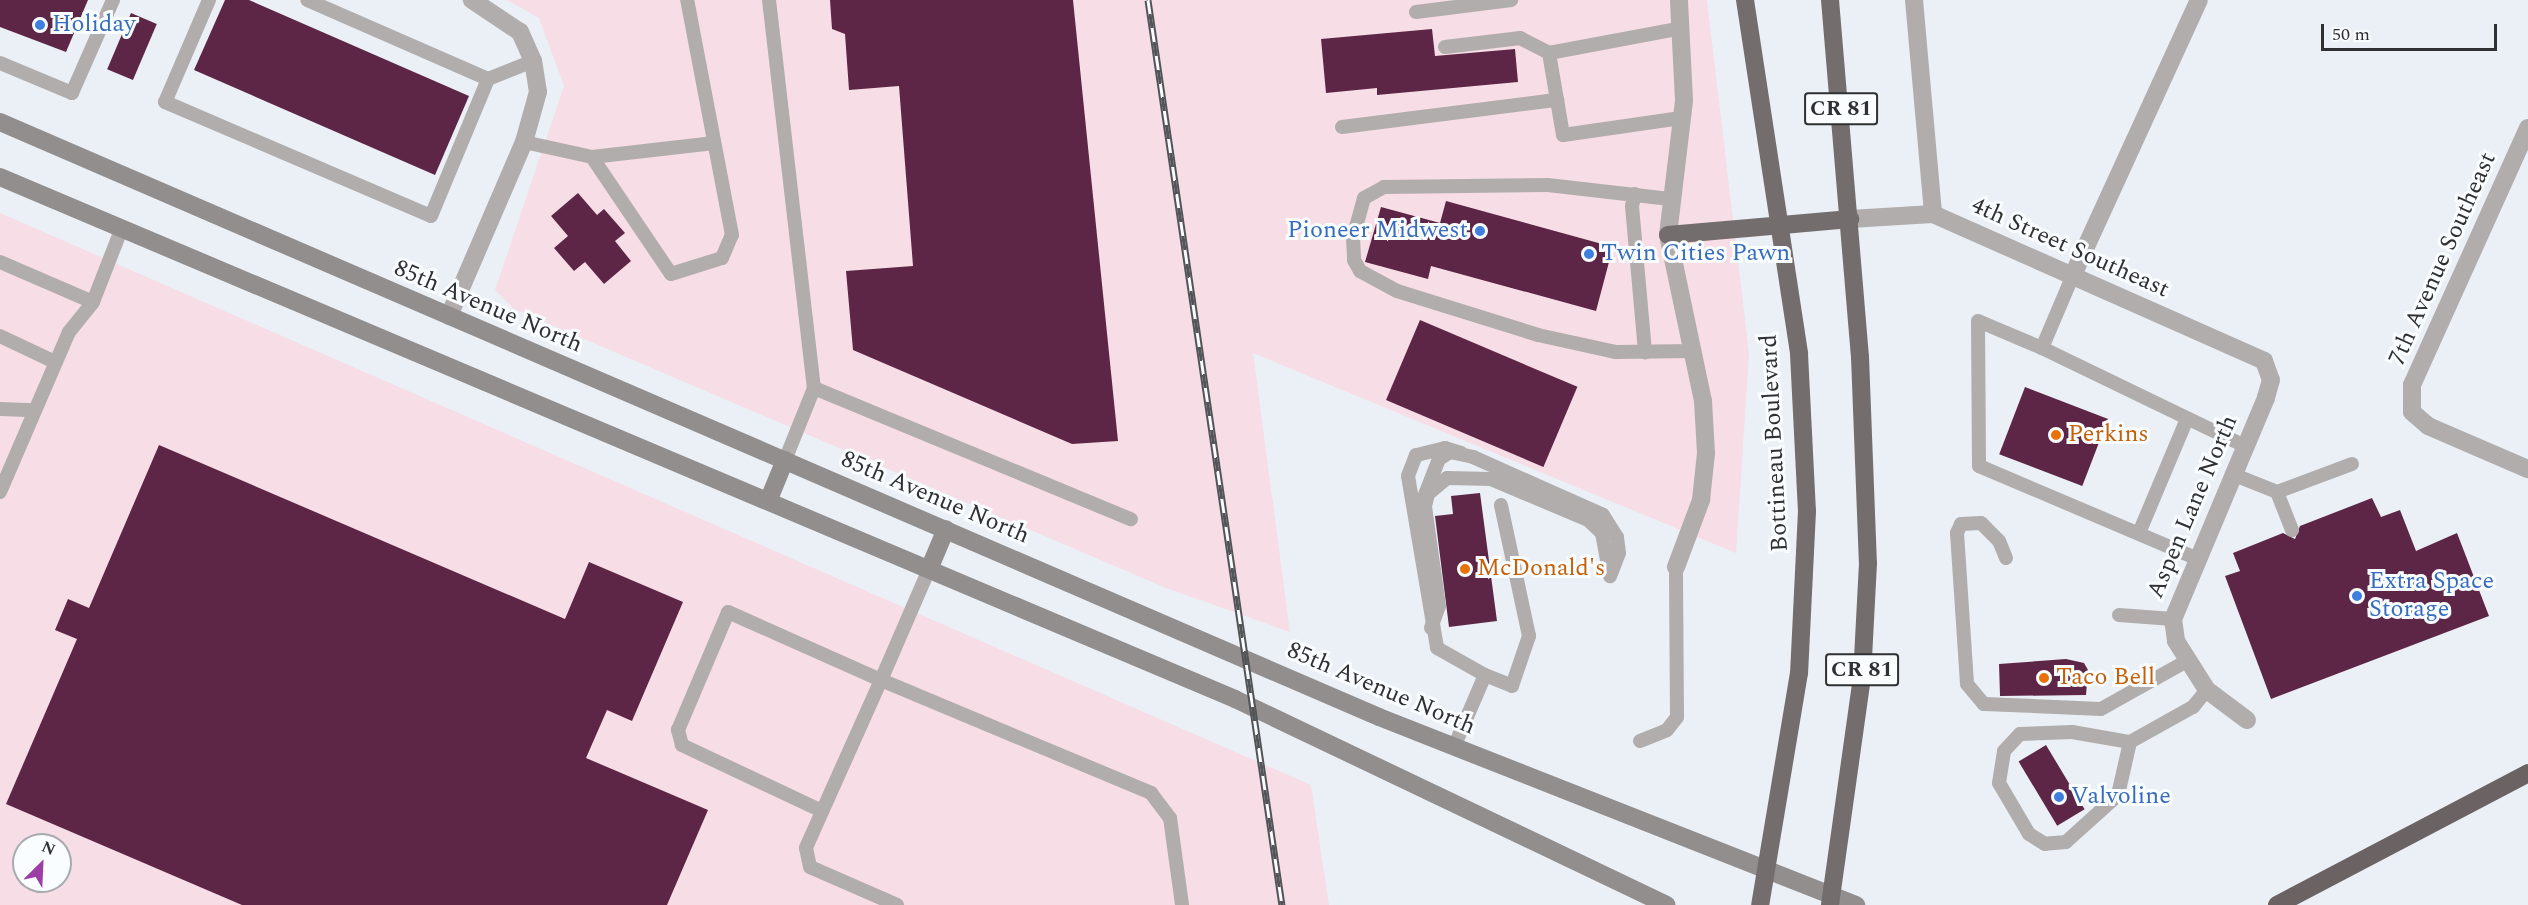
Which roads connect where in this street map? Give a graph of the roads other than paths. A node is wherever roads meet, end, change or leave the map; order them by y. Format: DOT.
graph roads {
  1 [pos="113,0"];
  2 [pos="209,0"];
  3 [pos="307,0"];
  4 [pos="472,0"];
  5 [pos="687,0"];
  6 [pos="769,0"];
  7 [pos="1511,0"];
  8 [pos="1679,0"];
  9 [pos="1745,0"];
  10 [pos="1830,0"];
  11 [pos="1914,0"];
  12 [pos="2199,0"];
  13 [pos="491,4"];
  14 [pos="1416,12"];
  15 [pos="1682,28"];
  16 [pos="1445,47"];
  17 [pos="1549,53"];
  18 [pos="533,61"];
  19 [pos="0,63"];
  20 [pos="488,79"];
  21 [pos="1557,100"];
  22 [pos="1681,118"];
  23 [pos="0,122"];
  24 [pos="1342,127"];
  25 [pos="2528,128"];
  26 [pos="524,142"];
  27 [pos="714,143"];
  28 [pos="592,157"];
  29 [pos="0,177"];
  30 [pos="1635,194"];
  31 [pos="1670,199"];
  32 [pos="1933,214"];
  33 [pos="1850,219"];
  34 [pos="1780,226"];
  35 [pos="121,230"];
  36 [pos="1668,236"];
  37 [pos="0,262"];
  38 [pos="2073,275"];
  39 [pos="93,302"];
  40 [pos="449,316"];
  41 [pos="0,336"];
  42 [pos="2042,348"];
  43 [pos="1694,351"];
  44 [pos="1646,352"];
  45 [pos="2264,361"];
  46 [pos="55,362"];
  47 [pos="814,388"];
  48 [pos="0,409"];
  49 [pos="33,410"];
  50 [pos="2186,421"];
  51 [pos="2243,445"];
  52 [pos="1461,453"];
  53 [pos="786,460"];
  54 [pos="2352,464"];
  55 [pos="2528,469"];
  56 [pos="2232,474"];
  57 [pos="0,492"];
  58 [pos="2277,492"];
  59 [pos="769,499"];
  60 [pos="1502,505"];
  61 [pos="1425,506"];
  62 [pos="1131,519"];
  63 [pos="946,529"];
  64 [pos="2292,530"];
  65 [pos="2139,533"];
  66 [pos="2006,558"];
  67 [pos="2196,558"];
  68 [pos="930,567"];
  69 [pos="1676,567"];
  70 [pos="2119,615"];
  71 [pos="2173,619"];
  72 [pos="1431,628"];
  73 [pos="2187,661"];
  74 [pos="1485,675"];
  75 [pos="881,680"];
  76 [pos="2207,690"];
  77 [pos="2247,720"];
  78 [pos="1640,741"];
  79 [pos="2130,742"];
  80 [pos="1454,747"];
  81 [pos="2528,773"];
  82 [pos="822,811"];
  83 [pos="1768,868"];
  84 [pos="1832,900"];
  85 [pos="897,905"];
  86 [pos="1182,905"];
  87 [pos="1666,905"];
  88 [pos="1760,905"];
  89 [pos="1856,905"];
  90 [pos="2277,905"];
  1 -- 19 [label="lane"];
  2 -- 20 [label="lane"];
  3 -- 20 [label="lane"];
  4 -- 13 [label="street"];
  5 -- 27 [label="lane"];
  6 -- 47 [label="lane"];
  7 -- 14 [label="lane"];
  8 -- 15 [label="street"];
  9 -- 34 [label="highway, Bottineau Boulevard / CR 81"];
  10 -- 33 [label="highway, CR 81"];
  11 -- 32 [label="street"];
  12 -- 38 [label="street"];
  13 -- 18 [label="street"];
  15 -- 17 [label="lane"];
  15 -- 22 [label="street"];
  16 -- 17 [label="lane"];
  17 -- 21 [label="lane"];
  18 -- 20 [label="lane"];
  18 -- 26 [label="street"];
  21 -- 22 [label="lane"];
  21 -- 24 [label="lane"];
  22 -- 31 [label="street"];
  23 -- 40 [label="main road, 85th Avenue North"];
  25 -- 55 [label="street, 7th Avenue Southeast"];
  26 -- 28 [label="lane"];
  26 -- 40 [label="street"];
  27 -- 28 [label="lane"];
  27 -- 28 [label="lane"];
  29 -- 35 [label="main road"];
  30 -- 31 [label="lane"];
  30 -- 44 [label="lane"];
  30 -- 44 [label="lane"];
  31 -- 36 [label="street"];
  32 -- 33 [label="street, 4th Street Southeast"];
  32 -- 38 [label="street, 4th Street Southeast"];
  33 -- 34 [label="highway"];
  33 -- 84 [label="highway, CR 81"];
  34 -- 36 [label="highway"];
  34 -- 83 [label="highway, Bottineau Boulevard / CR 81"];
  35 -- 39 [label="lane"];
  35 -- 59 [label="main road"];
  36 -- 43 [label="street"];
  37 -- 39 [label="lane"];
  38 -- 42 [label="lane"];
  38 -- 45 [label="street, 4th Street Southeast"];
  39 -- 46 [label="lane"];
  40 -- 53 [label="main road, 85th Avenue North"];
  41 -- 46 [label="lane"];
  42 -- 50 [label="lane"];
  42 -- 65 [label="lane"];
  43 -- 44 [label="lane"];
  43 -- 69 [label="street"];
  45 -- 51 [label="street, Aspen Lane North"];
  46 -- 49 [label="lane"];
  47 -- 53 [label="lane"];
  47 -- 62 [label="lane"];
  48 -- 49 [label="lane"];
  49 -- 57 [label="lane"];
  50 -- 51 [label="lane"];
  50 -- 65 [label="lane"];
  51 -- 56 [label="street, Aspen Lane North"];
  52 -- 61 [label="lane"];
  52 -- 61 [label="lane"];
  52 -- 72 [label="lane"];
  53 -- 59 [label="main road"];
  53 -- 63 [label="main road, 85th Avenue North"];
  54 -- 58 [label="lane"];
  56 -- 58 [label="lane"];
  56 -- 67 [label="street, Aspen Lane North"];
  58 -- 64 [label="lane"];
  59 -- 68 [label="main road"];
  60 -- 74 [label="lane"];
  61 -- 72 [label="lane"];
  63 -- 68 [label="main road"];
  63 -- 80 [label="main road, 85th Avenue North"];
  65 -- 67 [label="lane"];
  66 -- 73 [label="lane"];
  67 -- 71 [label="street, Aspen Lane North"];
  68 -- 75 [label="lane"];
  68 -- 87 [label="main road"];
  69 -- 78 [label="lane"];
  70 -- 71 [label="lane"];
  71 -- 73 [label="street, Aspen Lane North"];
  72 -- 74 [label="lane"];
  73 -- 76 [label="street, Aspen Lane North"];
  74 -- 80 [label="lane"];
  75 -- 82 [label="lane"];
  75 -- 82 [label="lane"];
  75 -- 86 [label="lane"];
  76 -- 77 [label="street, Aspen Lane North"];
  76 -- 79 [label="lane"];
  79 -- 79 [label="lane"];
  80 -- 83 [label="main road, 85th Avenue North"];
  81 -- 90 [label="highway"];
  82 -- 85 [label="lane"];
  83 -- 84 [label="main road, 85th Avenue North"];
  83 -- 88 [label="highway, Bottineau Boulevard / CR 81"];
  84 -- 89 [label="main road, 85th Avenue North"];
}
